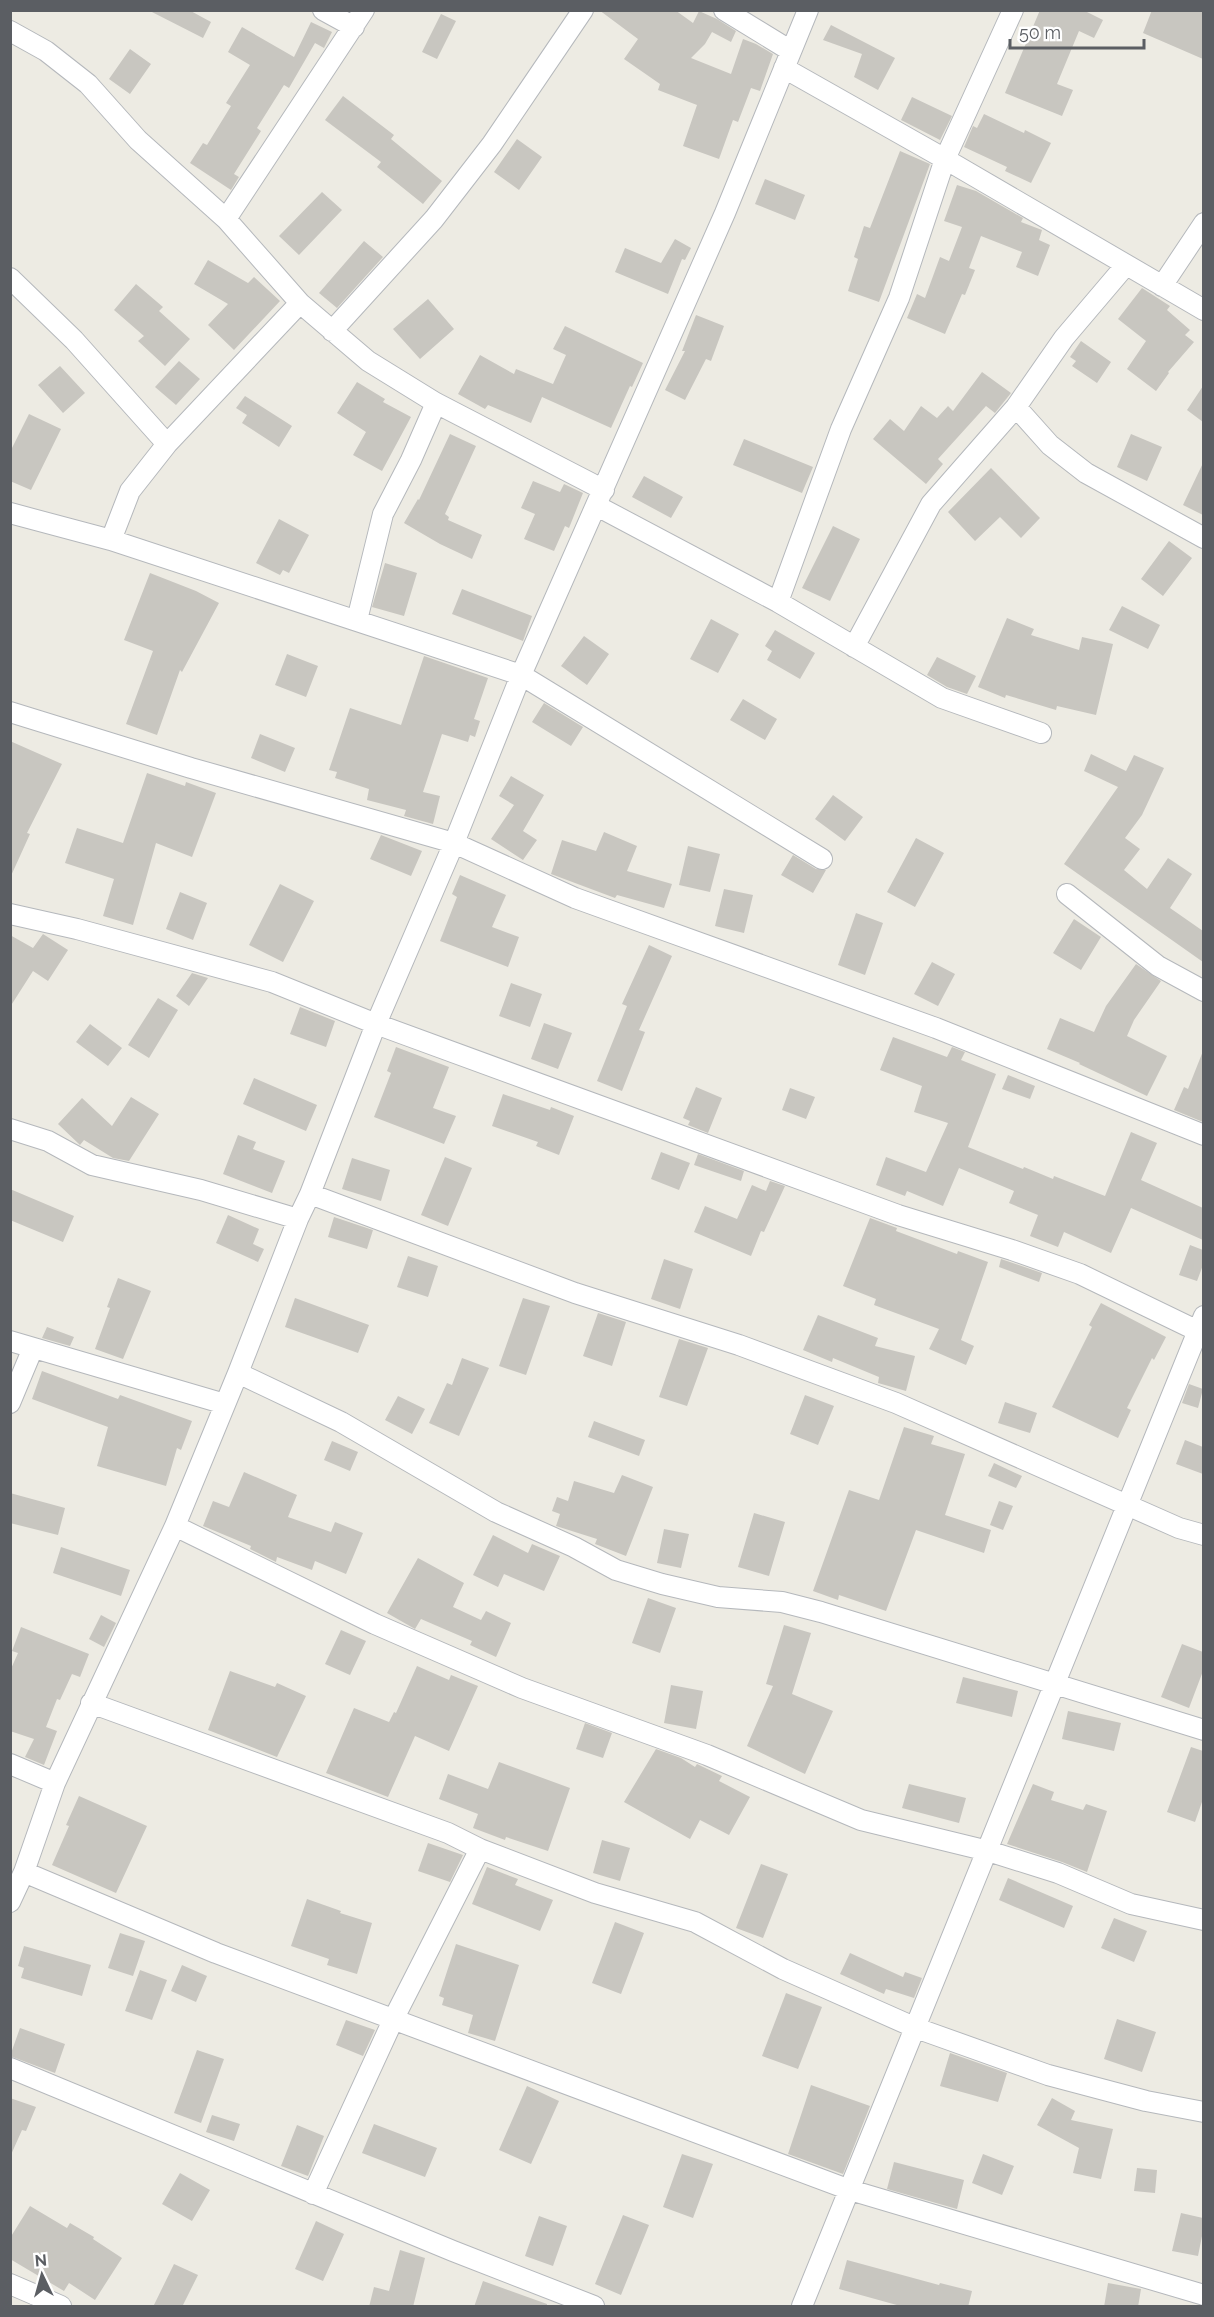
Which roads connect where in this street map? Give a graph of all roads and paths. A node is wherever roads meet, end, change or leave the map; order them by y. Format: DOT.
graph roads {
  1 [pos="323,10"];
  2 [pos="364,10"];
  3 [pos="583,10"];
  4 [pos="724,10"];
  5 [pos="808,10"];
  6 [pos="1013,10"];
  7 [pos="354,27"];
  8 [pos="10,31"];
  9 [pos="788,60"];
  10 [pos="945,159"];
  11 [pos="226,219"];
  12 [pos="1203,223"];
  13 [pos="1126,265"];
  14 [pos="10,278"];
  15 [pos="1162,286"];
  16 [pos="300,303"];
  17 [pos="1203,310"];
  18 [pos="332,331"];
  19 [pos="436,403"];
  20 [pos="1016,407"];
  21 [pos="167,444"];
  22 [pos="601,498"];
  23 [pos="10,513"];
  24 [pos="1203,538"];
  25 [pos="111,540"];
  26 [pos="778,602"];
  27 [pos="357,620"];
  28 [pos="854,647"];
  29 [pos="521,675"];
  30 [pos="10,712"];
  31 [pos="1041,732"];
  32 [pos="454,843"];
  33 [pos="822,859"];
  34 [pos="1067,894"];
  35 [pos="10,914"];
  36 [pos="1203,991"];
  37 [pos="376,1024"];
  38 [pos="10,1129"];
  39 [pos="1203,1135"];
  40 [pos="310,1194"];
  41 [pos="298,1219"];
  42 [pos="1202,1328"];
  43 [pos="10,1341"];
  44 [pos="33,1348"];
  45 [pos="238,1372"];
  46 [pos="10,1403"];
  47 [pos="225,1404"];
  48 [pos="1128,1505"];
  49 [pos="175,1526"];
  50 [pos="1203,1535"];
  51 [pos="1055,1686"];
  52 [pos="91,1703"];
  53 [pos="1203,1730"];
  54 [pos="10,1764"];
  55 [pos="55,1783"];
  56 [pos="480,1849"];
  57 [pos="988,1851"];
  58 [pos="24,1872"];
  59 [pos="10,1902"];
  60 [pos="1203,1920"];
  61 [pos="394,2019"];
  62 [pos="916,2028"];
  63 [pos="10,2068"];
  64 [pos="1203,2112"];
  65 [pos="850,2190"];
  66 [pos="313,2194"];
  67 [pos="10,2284"];
  68 [pos="1203,2295"];
  69 [pos="61,2307"];
  70 [pos="594,2307"];
  71 [pos="802,2307"];
  1 -- 7 [label="street"];
  2 -- 7 [label="street"];
  3 -- 18 [label="street"];
  4 -- 9 [label="street"];
  5 -- 9 [label="street"];
  6 -- 10 [label="street"];
  7 -- 11 [label="street"];
  8 -- 11 [label="street"];
  9 -- 10 [label="street"];
  9 -- 22 [label="street"];
  10 -- 13 [label="street"];
  10 -- 26 [label="street"];
  11 -- 16 [label="street"];
  12 -- 15 [label="street"];
  13 -- 15 [label="street"];
  13 -- 20 [label="street"];
  14 -- 21 [label="street"];
  15 -- 17 [label="street"];
  16 -- 18 [label="street"];
  16 -- 21 [label="street"];
  18 -- 19 [label="street"];
  19 -- 22 [label="street"];
  19 -- 27 [label="street"];
  20 -- 24 [label="street"];
  20 -- 28 [label="street"];
  21 -- 25 [label="street"];
  22 -- 26 [label="street"];
  22 -- 29 [label="street"];
  23 -- 25 [label="street"];
  25 -- 27 [label="street"];
  26 -- 28 [label="street"];
  27 -- 29 [label="street"];
  28 -- 31 [label="street"];
  29 -- 32 [label="street"];
  29 -- 33 [label="street"];
  30 -- 32 [label="street"];
  32 -- 37 [label="street"];
  32 -- 39 [label="street"];
  34 -- 36 [label="street"];
  35 -- 37 [label="street"];
  37 -- 40 [label="street"];
  37 -- 42 [label="street"];
  38 -- 41 [label="street"];
  40 -- 41 [label="street"];
  40 -- 48 [label="street"];
  41 -- 45 [label="street"];
  42 -- 48 [label="street"];
  43 -- 44 [label="street"];
  44 -- 46 [label="street"];
  44 -- 47 [label="street"];
  45 -- 47 [label="street"];
  45 -- 51 [label="street"];
  47 -- 49 [label="street"];
  48 -- 50 [label="street"];
  48 -- 51 [label="street"];
  49 -- 52 [label="street"];
  49 -- 57 [label="street"];
  51 -- 53 [label="street"];
  51 -- 57 [label="street"];
  52 -- 55 [label="street"];
  52 -- 56 [label="street"];
  54 -- 55 [label="street"];
  55 -- 58 [label="street"];
  56 -- 61 [label="street"];
  56 -- 62 [label="street"];
  57 -- 60 [label="street"];
  57 -- 62 [label="street"];
  58 -- 59 [label="street"];
  58 -- 61 [label="street"];
  61 -- 65 [label="street"];
  61 -- 66 [label="street"];
  62 -- 64 [label="street"];
  62 -- 65 [label="street"];
  63 -- 66 [label="street"];
  65 -- 68 [label="street"];
  65 -- 71 [label="street"];
  66 -- 70 [label="street"];
  67 -- 69 [label="street"];
}
